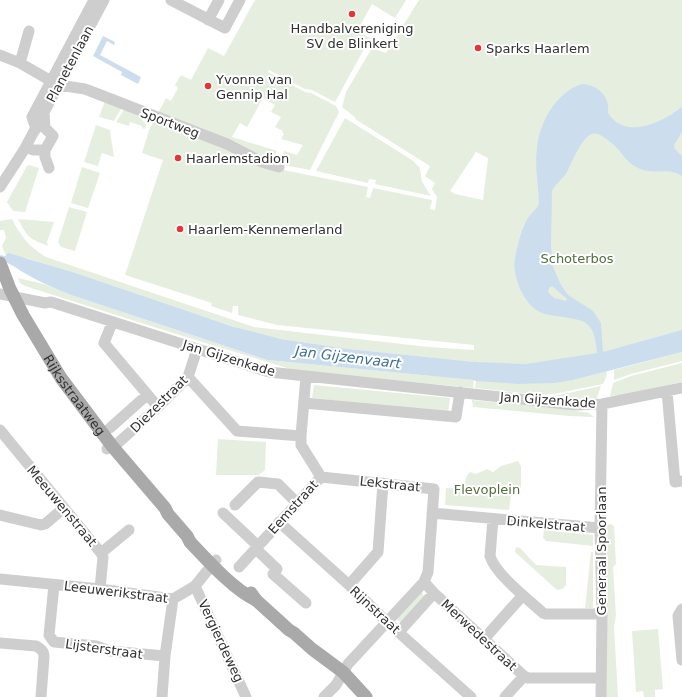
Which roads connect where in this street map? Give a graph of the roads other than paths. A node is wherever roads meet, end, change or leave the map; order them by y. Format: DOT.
graph roads {
  1 [pos="94,0"];
  2 [pos="104,0"];
  3 [pos="171,0"];
  4 [pos="219,0"];
  5 [pos="240,0"];
  6 [pos="208,20"];
  7 [pos="29,31"];
  8 [pos="0,56"];
  9 [pos="20,63"];
  10 [pos="55,83"];
  11 [pos="44,112"];
  12 [pos="36,129"];
  13 [pos="25,149"];
  14 [pos="45,150"];
  15 [pos="279,167"];
  16 [pos="49,168"];
  17 [pos="0,187"];
  18 [pos="0,196"];
  19 [pos="0,263"];
  20 [pos="5,290"];
  21 [pos="112,323"];
  22 [pos="197,349"];
  23 [pos="306,376"];
  24 [pos="188,378"];
  25 [pos="682,388"];
  26 [pos="667,391"];
  27 [pos="460,392"];
  28 [pos="147,395"];
  29 [pos="304,403"];
  30 [pos="602,404"];
  31 [pos="158,407"];
  32 [pos="110,428"];
  33 [pos="0,430"];
  34 [pos="301,436"];
  35 [pos="109,448"];
  36 [pos="321,476"];
  37 [pos="682,481"];
  38 [pos="384,483"];
  39 [pos="297,503"];
  40 [pos="235,505"];
  41 [pos="64,508"];
  42 [pos="223,513"];
  43 [pos="432,513"];
  44 [pos="0,514"];
  45 [pos="493,519"];
  46 [pos="279,522"];
  47 [pos="600,528"];
  48 [pos="129,530"];
  49 [pos="257,548"];
  50 [pos="101,553"];
  51 [pos="214,562"];
  52 [pos="239,567"];
  53 [pos="0,579"];
  54 [pos="424,582"];
  55 [pos="54,585"];
  56 [pos="349,585"];
  57 [pos="195,586"];
  58 [pos="100,589"];
  59 [pos="434,593"];
  60 [pos="524,595"];
  61 [pos="172,600"];
  62 [pos="306,603"];
  63 [pos="682,609"];
  64 [pos="602,614"];
  65 [pos="387,622"];
  66 [pos="399,632"];
  67 [pos="484,639"];
  68 [pos="0,643"];
  69 [pos="165,656"];
  70 [pos="682,660"];
  71 [pos="341,676"];
  72 [pos="524,676"];
  73 [pos="601,678"];
  74 [pos="40,697"];
  75 [pos="162,697"];
  76 [pos="246,697"];
  77 [pos="324,697"];
  78 [pos="360,697"];
  79 [pos="366,697"];
  80 [pos="471,697"];
  81 [pos="505,697"];
  82 [pos="601,697"];
  1 -- 10 [label="street, Planetenlaan"];
  2 -- 10 [label="street, Planetenlaan"];
  3 -- 6 [label="street"];
  4 -- 6 [label="street"];
  5 -- 6 [label="street"];
  7 -- 9 [label="street"];
  8 -- 9 [label="street"];
  9 -- 10 [label="street"];
  10 -- 11 [label="street, Planetenlaan"];
  10 -- 12 [label="street, Planetenlaan"];
  10 -- 15 [label="street, Sportweg"];
  11 -- 12 [label="street, Planetenlaan"];
  11 -- 14 [label="street"];
  12 -- 13 [label="street, Planetenlaan"];
  13 -- 14 [label="street"];
  13 -- 17 [label="street, Planetenlaan"];
  13 -- 18 [label="street, Planetenlaan"];
  14 -- 16 [label="street"];
  19 -- 20 [label="main road, Rijksstraatweg"];
  20 -- 21 [label="street, Jan Gijzenkade"];
  20 -- 35 [label="main road, Rijksstraatweg"];
  21 -- 22 [label="street, Jan Gijzenkade"];
  21 -- 28 [label="street"];
  22 -- 23 [label="street, Jan Gijzenkade"];
  22 -- 24 [label="street, Diezestraat"];
  23 -- 27 [label="street, Jan Gijzenkade"];
  23 -- 29 [label="street, Eemstraat"];
  24 -- 31 [label="street, Diezestraat"];
  24 -- 34 [label="street"];
  25 -- 26 [label="street, Jan Gijzenkade"];
  26 -- 30 [label="street, Jan Gijzenkade"];
  26 -- 37 [label="street"];
  27 -- 29 [label="street"];
  27 -- 30 [label="street, Jan Gijzenkade"];
  28 -- 31 [label="street"];
  28 -- 32 [label="street, Diezestraat"];
  29 -- 34 [label="street, Eemstraat"];
  30 -- 47 [label="street, Generaal Spoorlaan"];
  31 -- 35 [label="street, Diezestraat"];
  33 -- 41 [label="street, Meeuwenstraat"];
  34 -- 36 [label="street, Eemstraat"];
  35 -- 51 [label="main road, Rijksstraatweg"];
  36 -- 38 [label="street, Lekstraat"];
  36 -- 39 [label="street, Eemstraat"];
  38 -- 43 [label="street, Lekstraat"];
  38 -- 56 [label="street"];
  39 -- 40 [label="street"];
  39 -- 46 [label="street, Eemstraat"];
  41 -- 44 [label="street"];
  41 -- 50 [label="street, Meeuwenstraat"];
  42 -- 49 [label="street, Eemstraat"];
  43 -- 45 [label="street"];
  43 -- 54 [label="street"];
  45 -- 47 [label="street, Dinkelstraat"];
  45 -- 60 [label="street"];
  46 -- 49 [label="street, Eemstraat"];
  46 -- 56 [label="street, Rijnstraat"];
  47 -- 64 [label="street, Generaal Spoorlaan"];
  48 -- 50 [label="street"];
  49 -- 52 [label="street, Eemstraat"];
  49 -- 62 [label="street, Eemstraat"];
  50 -- 58 [label="street, Meeuwenstraat"];
  51 -- 57 [label="street, Leeuwerikstraat"];
  51 -- 71 [label="main road, Rijksstraatweg"];
  53 -- 55 [label="street, Leeuwerikstraat"];
  54 -- 59 [label="street, Merwedestraat"];
  54 -- 65 [label="street"];
  55 -- 58 [label="street, Leeuwerikstraat"];
  55 -- 69 [label="street, Lijsterstraat"];
  56 -- 65 [label="street, Rijnstraat"];
  57 -- 61 [label="street, Leeuwerikstraat"];
  57 -- 76 [label="street, Vergierdeweg"];
  58 -- 61 [label="street, Leeuwerikstraat"];
  59 -- 66 [label="street, Merwedestraat"];
  59 -- 67 [label="street, Merwedestraat"];
  60 -- 64 [label="street"];
  60 -- 67 [label="street"];
  61 -- 69 [label="street"];
  63 -- 70 [label="street"];
  64 -- 73 [label="street, Generaal Spoorlaan"];
  65 -- 66 [label="street, Rijnstraat"];
  65 -- 71 [label="street"];
  66 -- 80 [label="street, Rijnstraat"];
  67 -- 72 [label="street, Merwedestraat"];
  68 -- 74 [label="street"];
  69 -- 75 [label="street"];
  71 -- 77 [label="street"];
  71 -- 78 [label="main road, Rijksstraatweg"];
  71 -- 79 [label="main road, Rijksstraatweg"];
  72 -- 73 [label="street"];
  72 -- 81 [label="street"];
  73 -- 82 [label="street, Generaal Spoorlaan"];
}
